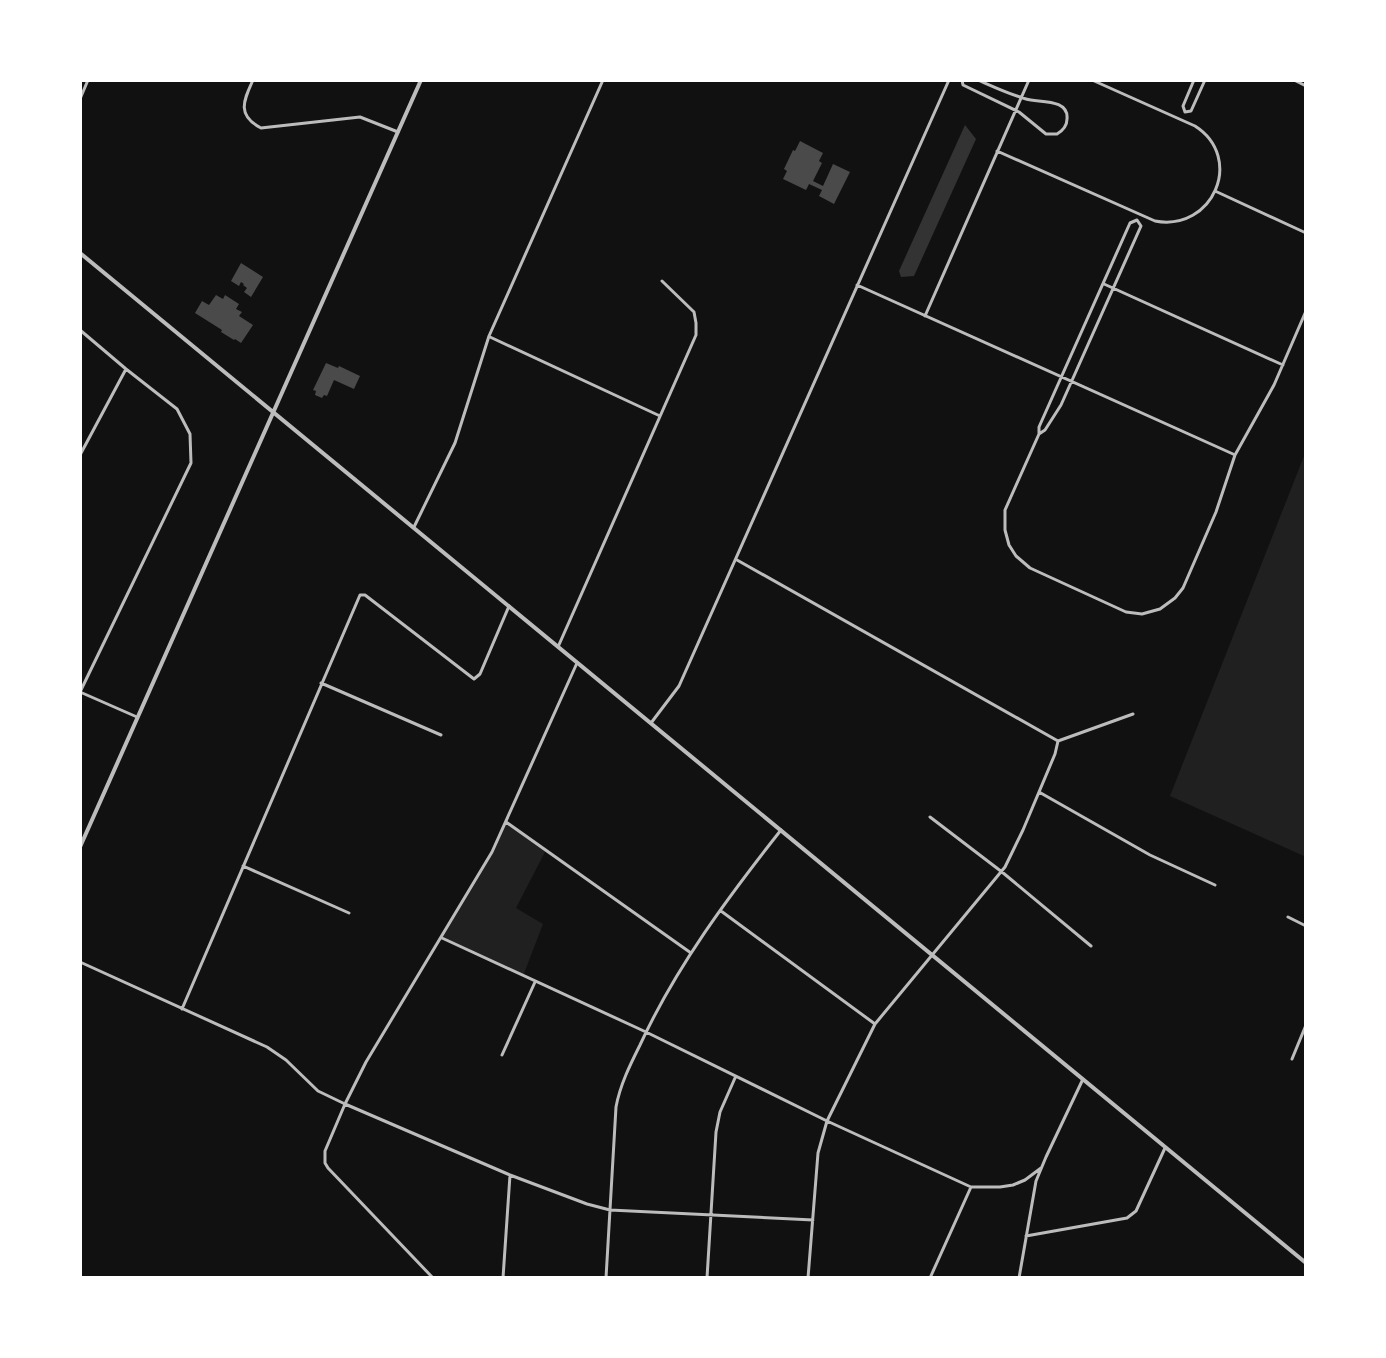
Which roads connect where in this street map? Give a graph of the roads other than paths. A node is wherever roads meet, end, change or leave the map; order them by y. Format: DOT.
graph roads {
  1 [pos="88,80"];
  2 [pos="253,80"];
  3 [pos="421,80"];
  4 [pos="603,80"];
  5 [pos="949,80"];
  6 [pos="962,80"];
  7 [pos="978,80"];
  8 [pos="1029,80"];
  9 [pos="1092,80"];
  10 [pos="1194,80"];
  11 [pos="1205,80"];
  12 [pos="1294,80"];
  13 [pos="1306,86"];
  14 [pos="1021,98"];
  15 [pos="80,99"];
  16 [pos="1016,110"];
  17 [pos="1185,112"];
  18 [pos="1182,120"];
  19 [pos="398,132"];
  20 [pos="997,151"];
  21 [pos="1215,191"];
  22 [pos="1140,214"];
  23 [pos="1137,220"];
  24 [pos="1306,233"];
  25 [pos="80,253"];
  26 [pos="662,281"];
  27 [pos="1103,284"];
  28 [pos="857,285"];
  29 [pos="1113,288"];
  30 [pos="1306,311"];
  31 [pos="925,316"];
  32 [pos="80,330"];
  33 [pos="489,336"];
  34 [pos="1283,365"];
  35 [pos="126,369"];
  36 [pos="1062,377"];
  37 [pos="1071,382"];
  38 [pos="272,411"];
  39 [pos="660,416"];
  40 [pos="1039,434"];
  41 [pos="80,455"];
  42 [pos="1235,455"];
  43 [pos="414,527"];
  44 [pos="736,559"];
  45 [pos="509,606"];
  46 [pos="558,647"];
  47 [pos="577,662"];
  48 [pos="321,683"];
  49 [pos="80,692"];
  50 [pos="1133,714"];
  51 [pos="137,717"];
  52 [pos="651,723"];
  53 [pos="441,735"];
  54 [pos="1058,741"];
  55 [pos="1039,792"];
  56 [pos="930,817"];
  57 [pos="506,822"];
  58 [pos="781,830"];
  59 [pos="80,847"];
  60 [pos="243,866"];
  61 [pos="1002,872"];
  62 [pos="1215,885"];
  63 [pos="721,911"];
  64 [pos="349,913"];
  65 [pos="1288,917"];
  66 [pos="1306,926"];
  67 [pos="441,937"];
  68 [pos="1091,946"];
  69 [pos="691,953"];
  70 [pos="933,955"];
  71 [pos="80,962"];
  72 [pos="535,982"];
  73 [pos="182,1009"];
  74 [pos="875,1024"];
  75 [pos="1306,1025"];
  76 [pos="646,1032"];
  77 [pos="502,1055"];
  78 [pos="1292,1059"];
  79 [pos="736,1076"];
  80 [pos="1083,1079"];
  81 [pos="345,1104"];
  82 [pos="827,1121"];
  83 [pos="1166,1147"];
  84 [pos="1041,1168"];
  85 [pos="510,1175"];
  86 [pos="971,1187"];
  87 [pos="610,1210"];
  88 [pos="711,1215"];
  89 [pos="813,1220"];
  90 [pos="1026,1236"];
  91 [pos="1306,1263"];
  92 [pos="433,1278"];
  93 [pos="503,1278"];
  94 [pos="606,1278"];
  95 [pos="707,1278"];
  96 [pos="808,1278"];
  97 [pos="930,1278"];
  98 [pos="1019,1278"];
  1 -- 15 [label="street"];
  2 -- 19 [label="street"];
  3 -- 19 [label="street"];
  4 -- 33 [label="street"];
  5 -- 28 [label="street"];
  6 -- 16 [label="street"];
  7 -- 14 [label="street"];
  8 -- 14 [label="street"];
  9 -- 18 [label="street"];
  10 -- 17 [label="street"];
  11 -- 17 [label="street"];
  12 -- 13 [label="street"];
  14 -- 16 [label="street"];
  14 -- 16 [label="street"];
  16 -- 20 [label="street"];
  17 -- 18 [label="street"];
  18 -- 21 [label="street"];
  19 -- 38 [label="street"];
  20 -- 22 [label="street"];
  20 -- 31 [label="street"];
  21 -- 22 [label="street"];
  21 -- 24 [label="street"];
  22 -- 23 [label="street"];
  23 -- 27 [label="street"];
  23 -- 29 [label="street"];
  25 -- 38 [label="street"];
  26 -- 39 [label="street"];
  27 -- 29 [label="street"];
  27 -- 36 [label="street"];
  28 -- 31 [label="street"];
  28 -- 44 [label="street"];
  29 -- 34 [label="street"];
  29 -- 37 [label="street"];
  30 -- 34 [label="street"];
  31 -- 36 [label="street"];
  32 -- 35 [label="street"];
  33 -- 39 [label="street"];
  33 -- 43 [label="street"];
  34 -- 42 [label="street"];
  35 -- 41 [label="street"];
  35 -- 49 [label="street"];
  36 -- 37 [label="street"];
  36 -- 40 [label="street"];
  37 -- 40 [label="street"];
  37 -- 42 [label="street"];
  38 -- 43 [label="street"];
  38 -- 51 [label="street"];
  39 -- 46 [label="street"];
  40 -- 42 [label="street"];
  43 -- 45 [label="street"];
  44 -- 52 [label="street"];
  44 -- 54 [label="street"];
  45 -- 46 [label="street"];
  45 -- 48 [label="street"];
  46 -- 47 [label="street"];
  47 -- 52 [label="street"];
  47 -- 57 [label="street"];
  48 -- 53 [label="street"];
  48 -- 60 [label="street"];
  49 -- 51 [label="street"];
  50 -- 54 [label="street"];
  51 -- 59 [label="street"];
  52 -- 58 [label="street"];
  54 -- 55 [label="street"];
  55 -- 61 [label="street"];
  55 -- 62 [label="street"];
  56 -- 61 [label="street"];
  57 -- 67 [label="street"];
  57 -- 69 [label="street"];
  58 -- 63 [label="street"];
  58 -- 70 [label="street"];
  60 -- 64 [label="street"];
  60 -- 73 [label="street"];
  61 -- 68 [label="street"];
  61 -- 70 [label="street"];
  63 -- 69 [label="street"];
  63 -- 74 [label="street"];
  65 -- 66 [label="street"];
  67 -- 72 [label="street"];
  67 -- 81 [label="street"];
  69 -- 76 [label="street"];
  70 -- 74 [label="street"];
  70 -- 80 [label="street"];
  71 -- 73 [label="street"];
  72 -- 76 [label="street"];
  72 -- 77 [label="street"];
  73 -- 81 [label="street"];
  74 -- 82 [label="street"];
  75 -- 78 [label="street"];
  76 -- 79 [label="street"];
  76 -- 87 [label="street"];
  79 -- 82 [label="street"];
  79 -- 88 [label="street"];
  80 -- 83 [label="street"];
  80 -- 84 [label="street"];
  81 -- 85 [label="street"];
  81 -- 92 [label="street"];
  82 -- 86 [label="street"];
  82 -- 89 [label="street"];
  83 -- 90 [label="street"];
  83 -- 91 [label="street"];
  84 -- 86 [label="street"];
  84 -- 90 [label="street"];
  85 -- 87 [label="street"];
  85 -- 93 [label="street"];
  86 -- 97 [label="street"];
  87 -- 88 [label="street"];
  87 -- 94 [label="street"];
  88 -- 89 [label="street"];
  88 -- 95 [label="street"];
  89 -- 96 [label="street"];
  90 -- 98 [label="street"];
}
